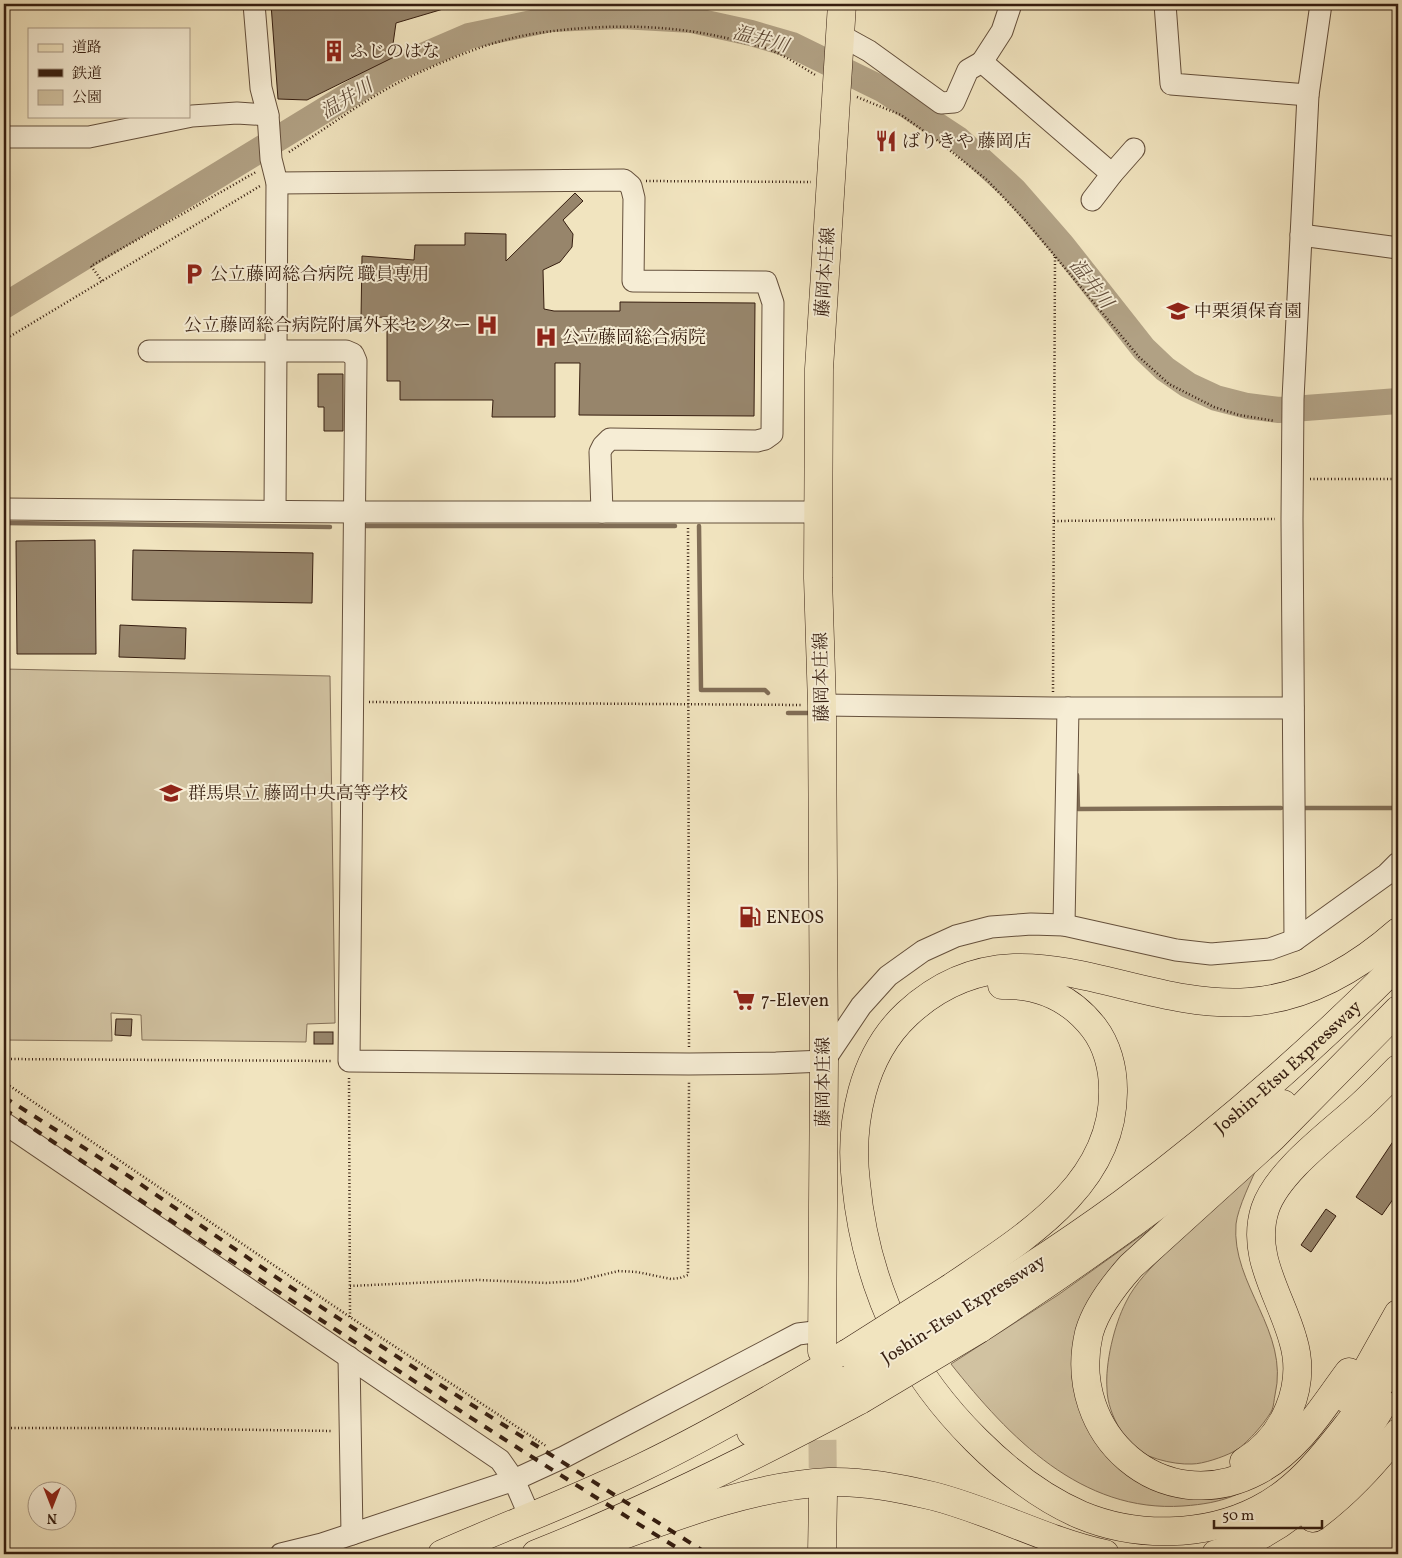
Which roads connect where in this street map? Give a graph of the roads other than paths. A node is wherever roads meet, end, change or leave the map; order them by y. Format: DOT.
graph roads {
  1 [pos="254,4"];
  2 [pos="842,4"];
  3 [pos="1011,4"];
  4 [pos="1165,4"];
  5 [pos="1321,4"];
  6 [pos="840,42"];
  7 [pos="982,62"];
  8 [pos="1308,95"];
  9 [pos="268,115"];
  10 [pos="190,116"];
  11 [pos="182,118"];
  12 [pos="4,137"];
  13 [pos="1134,149"];
  14 [pos="273,169"];
  15 [pos="1112,174"];
  16 [pos="1092,200"];
  17 [pos="1301,235"];
  18 [pos="1398,248"];
  19 [pos="149,351"];
  20 [pos="277,352"];
  21 [pos="4,509"];
  22 [pos="275,511"];
  23 [pos="355,512"];
  24 [pos="602,512"];
  25 [pos="818,512"];
  26 [pos="822,706"];
  27 [pos="1061,708"];
  28 [pos="1293,708"];
  29 [pos="1394,874"];
  30 [pos="1064,925"];
  31 [pos="1398,932"];
  32 [pos="1295,940"];
  33 [pos="1398,964"];
  34 [pos="1398,998"];
  35 [pos="1398,1010"];
  36 [pos="824,1061"];
  37 [pos="1398,1069"];
  38 [pos="4,1123"];
  39 [pos="1398,1307"];
  40 [pos="966,1308"];
  41 [pos="1398,1314"];
  42 [pos="349,1357"];
  43 [pos="1398,1362"];
  44 [pos="840,1363"];
  45 [pos="1398,1379"];
  46 [pos="1398,1433"];
  47 [pos="1126,1456"];
  48 [pos="514,1480"];
  49 [pos="823,1494"];
  50 [pos="527,1510"];
  51 [pos="352,1534"];
  52 [pos="324,1549"];
  53 [pos="281,1554"];
  54 [pos="442,1554"];
  55 [pos="464,1554"];
  56 [pos="536,1554"];
  57 [pos="571,1554"];
  58 [pos="822,1554"];
  59 [pos="1105,1554"];
  60 [pos="1216,1554"];
  61 [pos="1236,1554"];
  1 -- 9 [label="street"];
  2 -- 6 [label="main road, 藤岡本庄線"];
  3 -- 7 [label="street"];
  4 -- 8 [label="street"];
  5 -- 8 [label="street"];
  6 -- 7 [label="street"];
  6 -- 25 [label="main road, 藤岡本庄線"];
  7 -- 15 [label="street"];
  8 -- 17 [label="street"];
  9 -- 10 [label="street"];
  9 -- 14 [label="street"];
  11 -- 12 [label="street"];
  13 -- 15 [label="street"];
  14 -- 20 [label="street"];
  14 -- 24 [label="street"];
  15 -- 16 [label="street"];
  17 -- 18 [label="street"];
  17 -- 28 [label="street"];
  19 -- 20 [label="street"];
  20 -- 22 [label="street"];
  20 -- 23 [label="street"];
  21 -- 22 [label="street"];
  22 -- 23 [label="street"];
  23 -- 24 [label="street"];
  23 -- 36 [label="street"];
  24 -- 25 [label="street"];
  25 -- 26 [label="main road, 藤岡本庄線"];
  26 -- 27 [label="street"];
  26 -- 36 [label="main road, 藤岡本庄線"];
  27 -- 28 [label="street"];
  27 -- 30 [label="street"];
  28 -- 32 [label="street"];
  29 -- 32 [label="street"];
  30 -- 32 [label="street"];
  30 -- 36 [label="street"];
  31 -- 43 [label="main road"];
  33 -- 40 [label="main road, Joshin-Etsu Expressway"];
  34 -- 40 [label="main road, Joshin-Etsu Expressway"];
  35 -- 47 [label="main road"];
  36 -- 44 [label="main road, 藤岡本庄線"];
  37 -- 47 [label="main road"];
  38 -- 42 [label="street"];
  39 -- 47 [label="main road"];
  40 -- 41 [label="main road"];
  40 -- 44 [label="main road, Joshin-Etsu Expressway, bridge"];
  40 -- 44 [label="main road, bridge"];
  42 -- 48 [label="street"];
  42 -- 51 [label="street"];
  44 -- 48 [label="street"];
  44 -- 54 [label="main road"];
  44 -- 55 [label="main road, Joshin-Etsu Expressway"];
  44 -- 56 [label="main road, Joshin-Etsu Expressway"];
  45 -- 60 [label="main road"];
  46 -- 61 [label="main road"];
  48 -- 50 [label="street"];
  48 -- 51 [label="street"];
  49 -- 58 [label="main road"];
  51 -- 52 [label="street"];
  52 -- 53 [label="street"];
  57 -- 59 [label="main road"];
}
